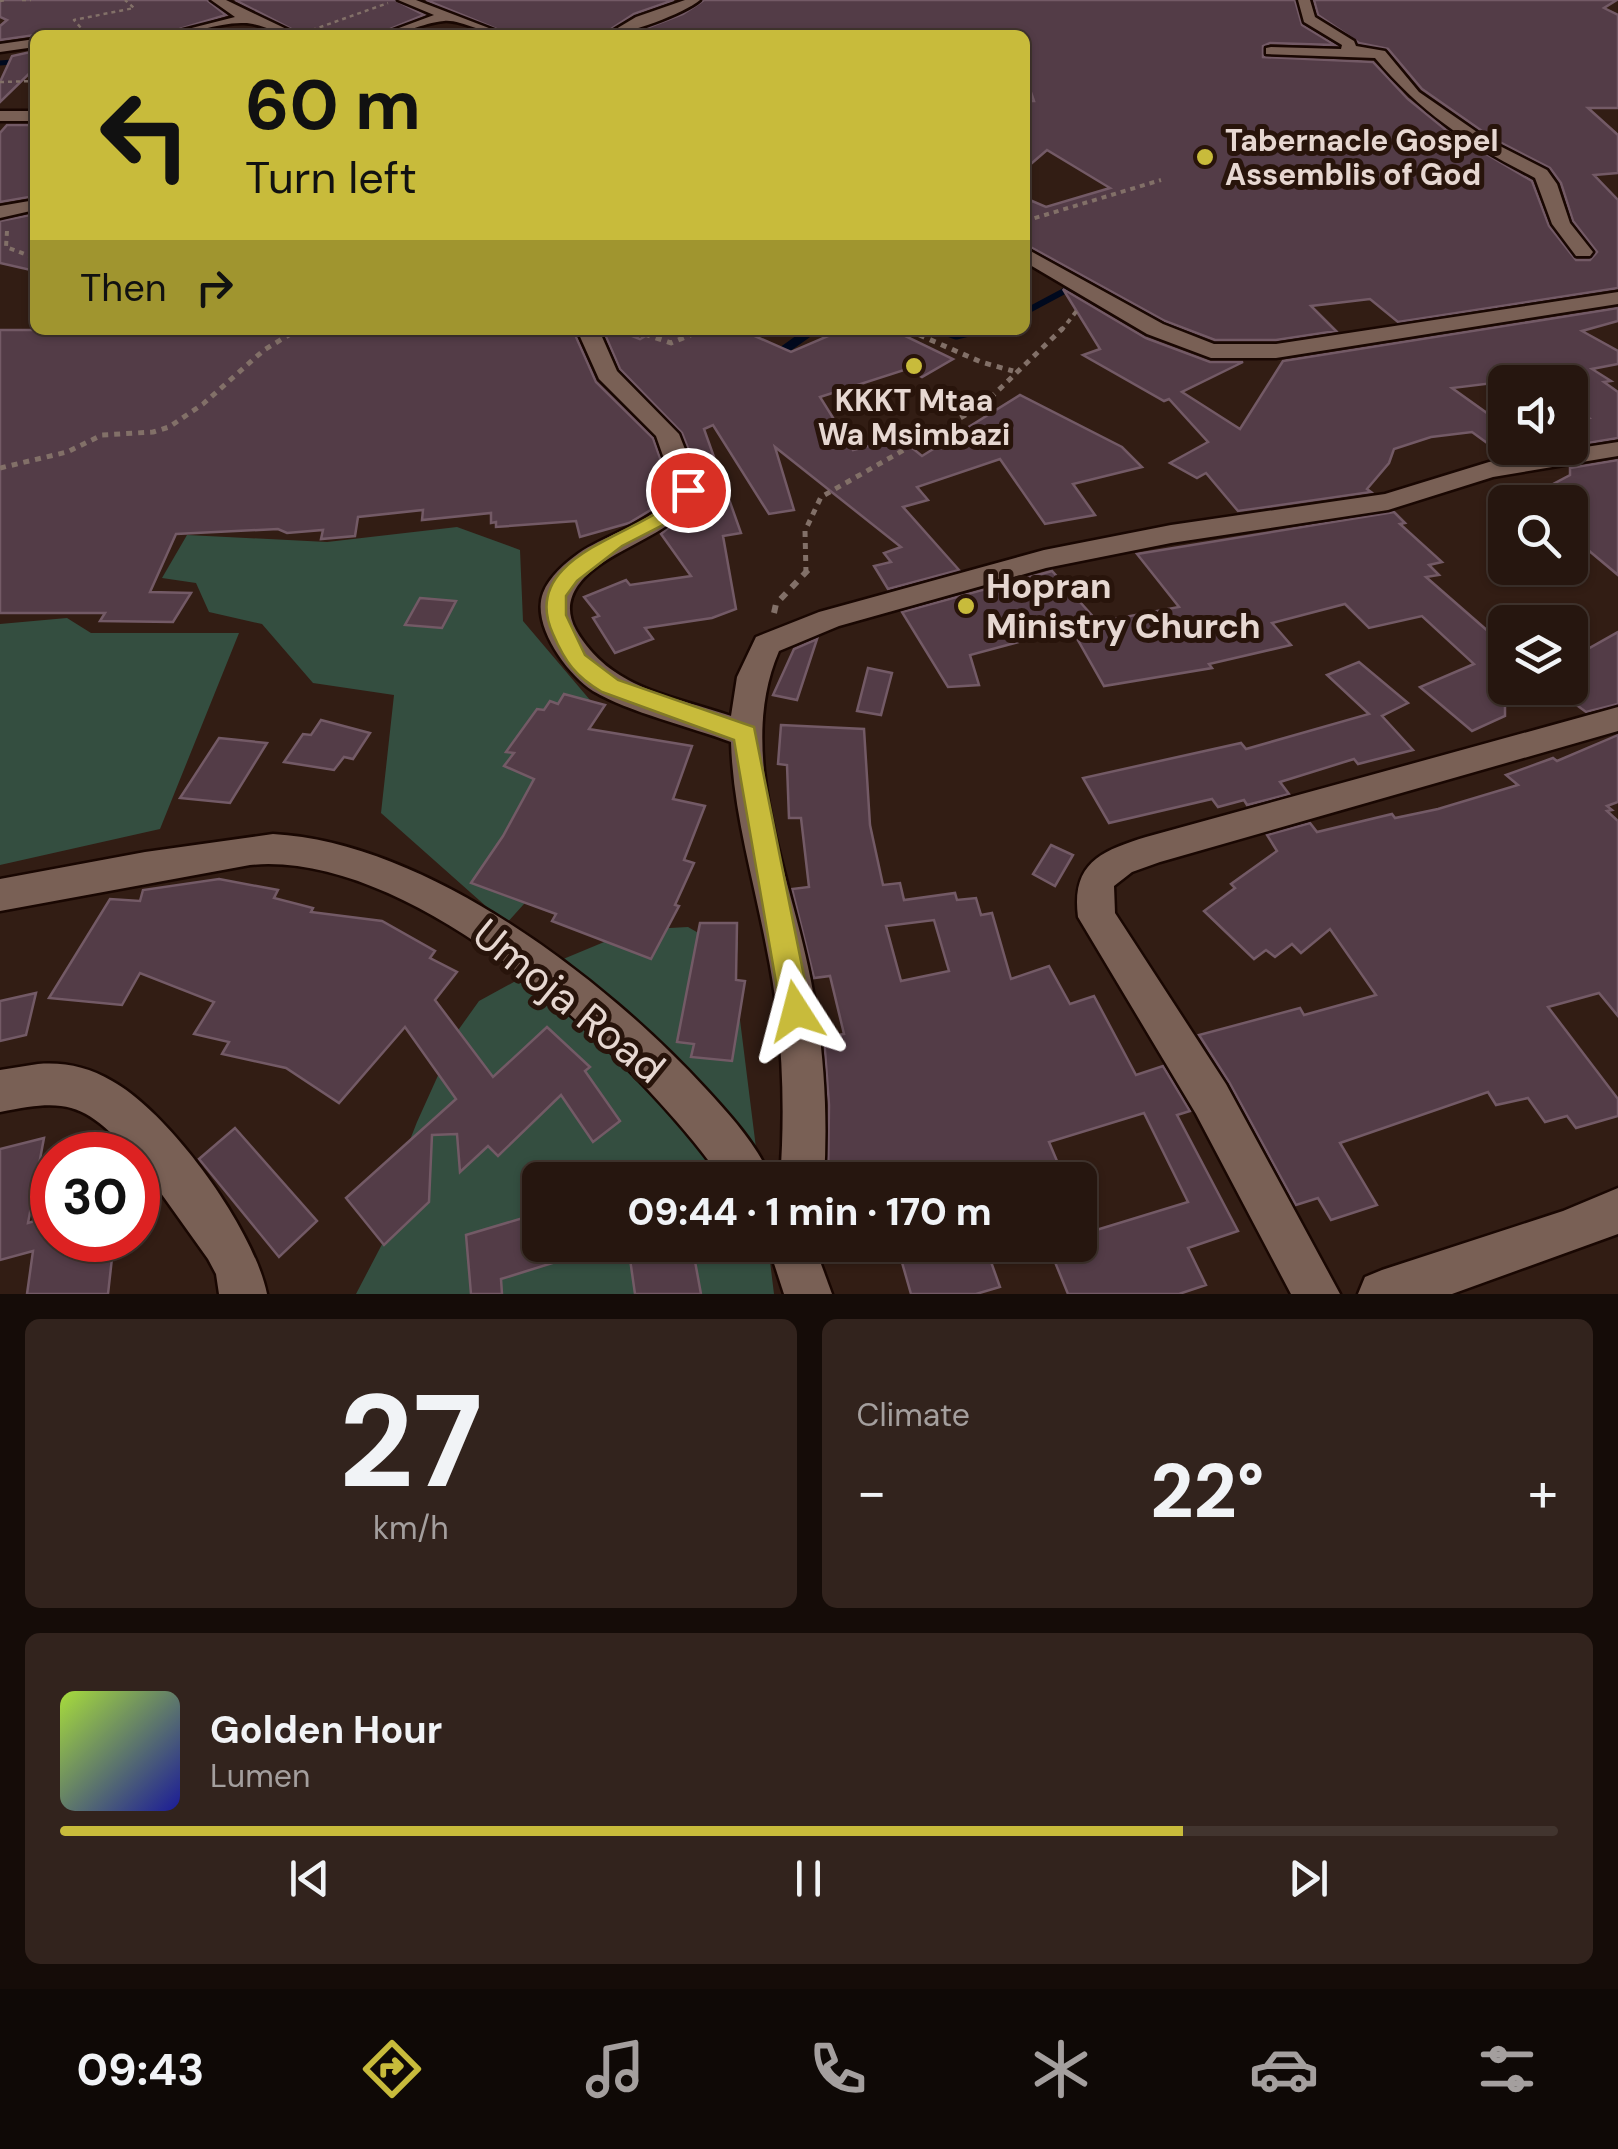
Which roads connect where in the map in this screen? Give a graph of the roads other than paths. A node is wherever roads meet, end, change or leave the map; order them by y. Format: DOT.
graph roads {
  1 [pos="217,0"];
  2 [pos="694,0"];
  3 [pos="1304,0"];
  4 [pos="400,1"];
  5 [pos="446,16"];
  6 [pos="246,18"];
  7 [pos="193,30"];
  8 [pos="278,30"];
  9 [pos="403,30"];
  10 [pos="486,30"];
  11 [pos="623,30"];
  12 [pos="30,45"];
  13 [pos="0,48"];
  14 [pos="1271,51"];
  15 [pos="1368,54"];
  16 [pos="0,116"];
  17 [pos="30,116"];
  18 [pos="1583,252"];
  19 [pos="1030,257"];
  20 [pos="1618,298"];
  21 [pos="590,335"];
  22 [pos="1618,449"];
  23 [pos="1618,719"];
  24 [pos="745,734"];
  25 [pos="0,895"];
  26 [pos="0,1091"];
  27 [pos="739,1162"];
  28 [pos="802,1162"];
  29 [pos="1618,1211"];
  30 [pos="243,1294"];
  31 [pos="1316,1294"];
  32 [pos="1382,1294"];
  1 -- 6 [label="street"];
  2 -- 11 [label="street"];
  3 -- 15 [label="street"];
  4 -- 5 [label="street"];
  5 -- 9 [label="street"];
  5 -- 10 [label="street"];
  6 -- 7 [label="street"];
  6 -- 8 [label="street"];
  12 -- 13 [label="street"];
  14 -- 15 [label="street"];
  15 -- 18 [label="street"];
  16 -- 17 [label="street"];
  19 -- 20 [label="street"];
  21 -- 24 [label="street"];
  22 -- 24 [label="street"];
  23 -- 31 [label="street"];
  24 -- 28 [label="street"];
  25 -- 27 [label="street, Umoja Road"];
  26 -- 30 [label="street"];
  29 -- 32 [label="street"];
}
